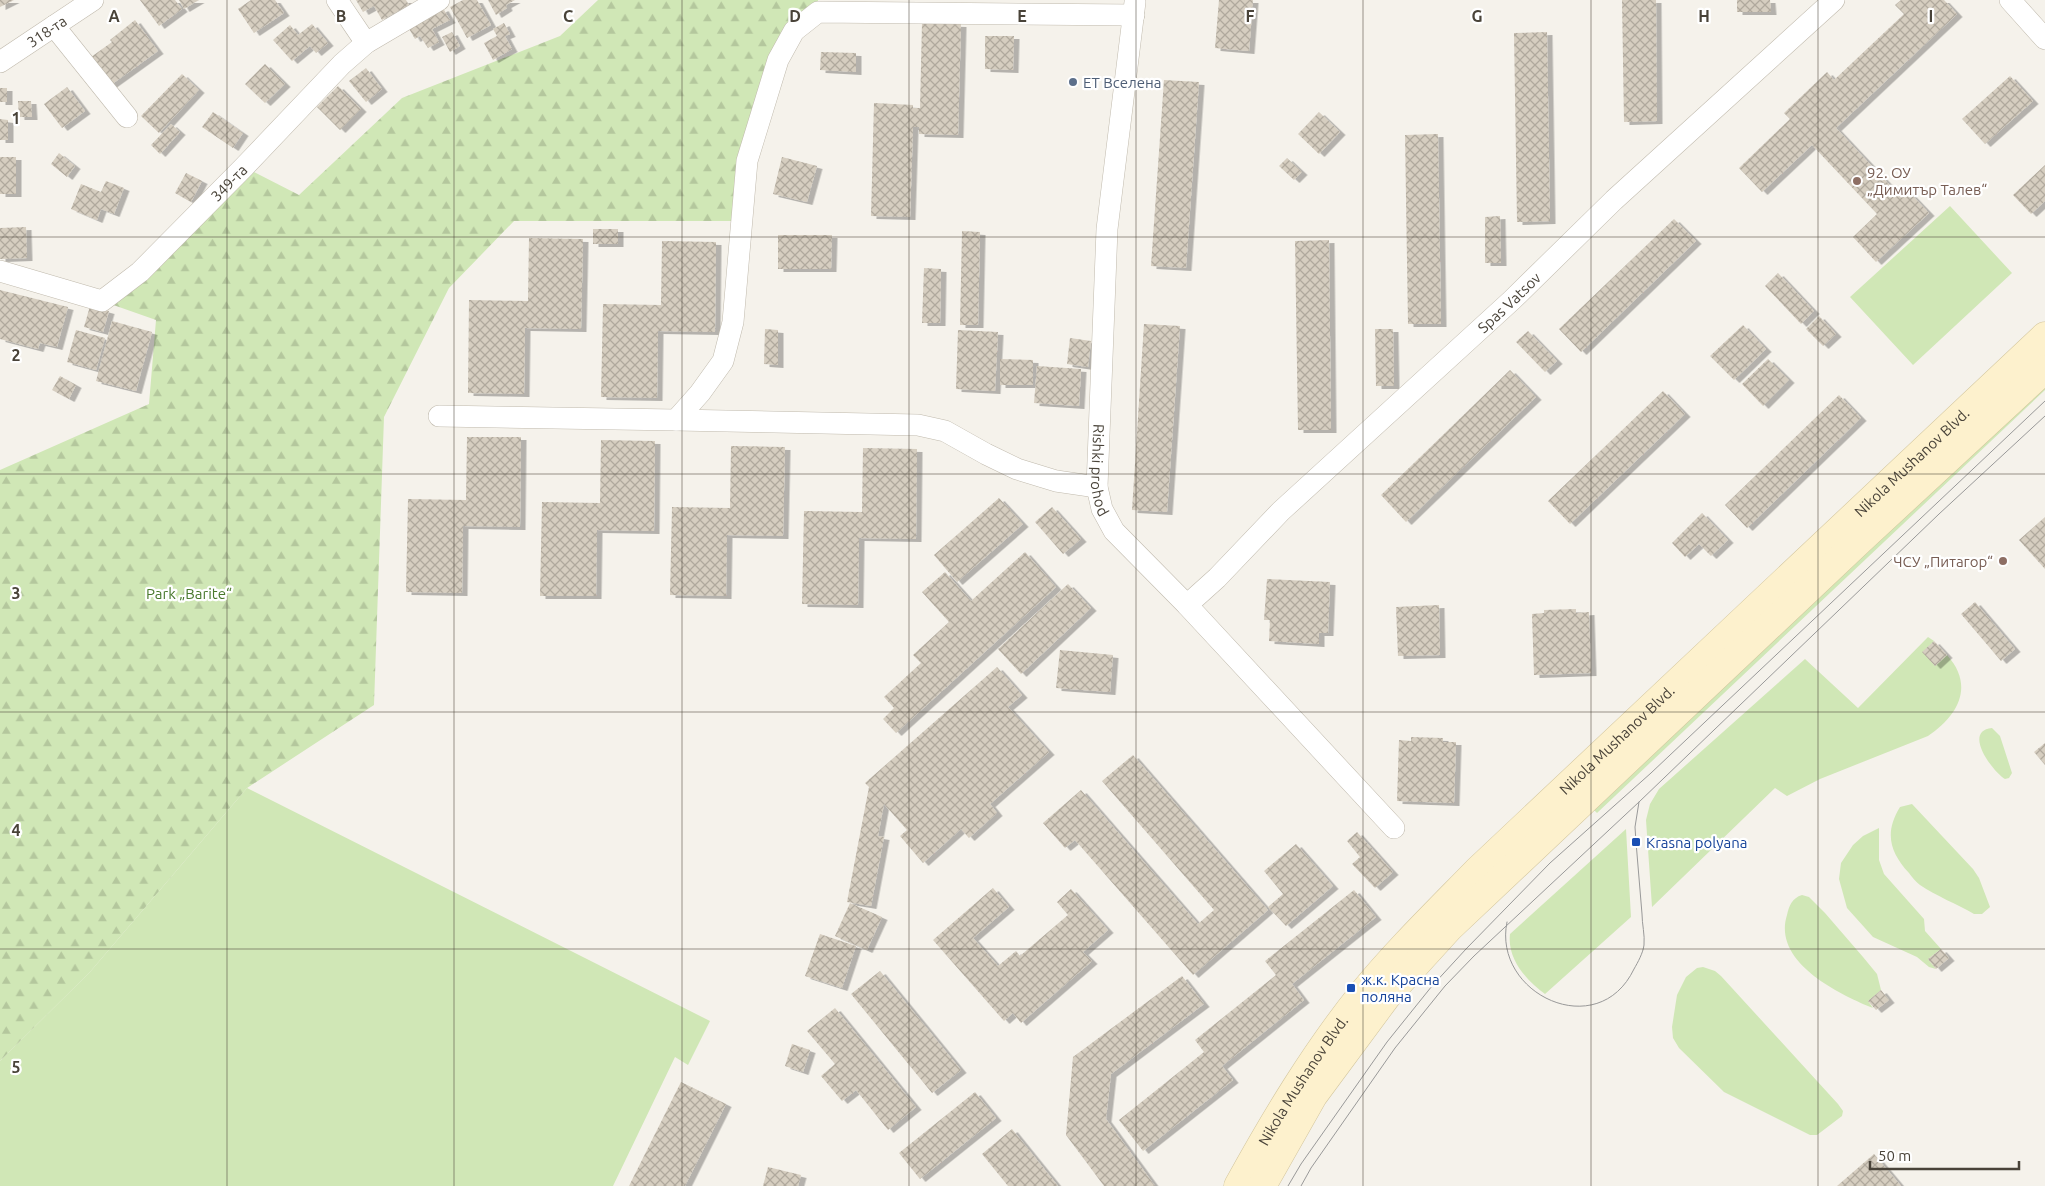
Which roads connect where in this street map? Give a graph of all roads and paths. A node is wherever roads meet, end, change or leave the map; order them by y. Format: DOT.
graph roads {
  1 [pos="93,0"];
  2 [pos="337,0"];
  3 [pos="439,0"];
  4 [pos="1834,0"];
  5 [pos="2010,0"];
  6 [pos="1134,7"];
  7 [pos="54,26"];
  8 [pos="2045,39"];
  9 [pos="366,43"];
  10 [pos="0,62"];
  11 [pos="127,117"];
  12 [pos="0,271"];
  13 [pos="2045,336"];
  14 [pos="2045,369"];
  15 [pos="439,416"];
  16 [pos="676,420"];
  17 [pos="1097,487"];
  18 [pos="1187,605"];
  19 [pos="1394,828"];
  20 [pos="1238,1186"];
  21 [pos="1262,1186"];
  1 -- 7 [label="street, 318-та"];
  2 -- 9 [label="street"];
  3 -- 9 [label="street, 349-та"];
  4 -- 18 [label="street, Spas Vatsov"];
  5 -- 8 [label="street"];
  6 -- 16 [label="street"];
  6 -- 17 [label="street, Rishki prohod"];
  7 -- 10 [label="street, 318-та"];
  7 -- 11 [label="street"];
  9 -- 12 [label="street, 349-та"];
  13 -- 20 [label="main road, Nikola Mushanov Blvd."];
  14 -- 21 [label="main road, Nikola Mushanov Blvd."];
  15 -- 16 [label="street"];
  16 -- 17 [label="street"];
  17 -- 18 [label="street, Rishki prohod"];
  18 -- 19 [label="street, Rishki prohod"];
}
